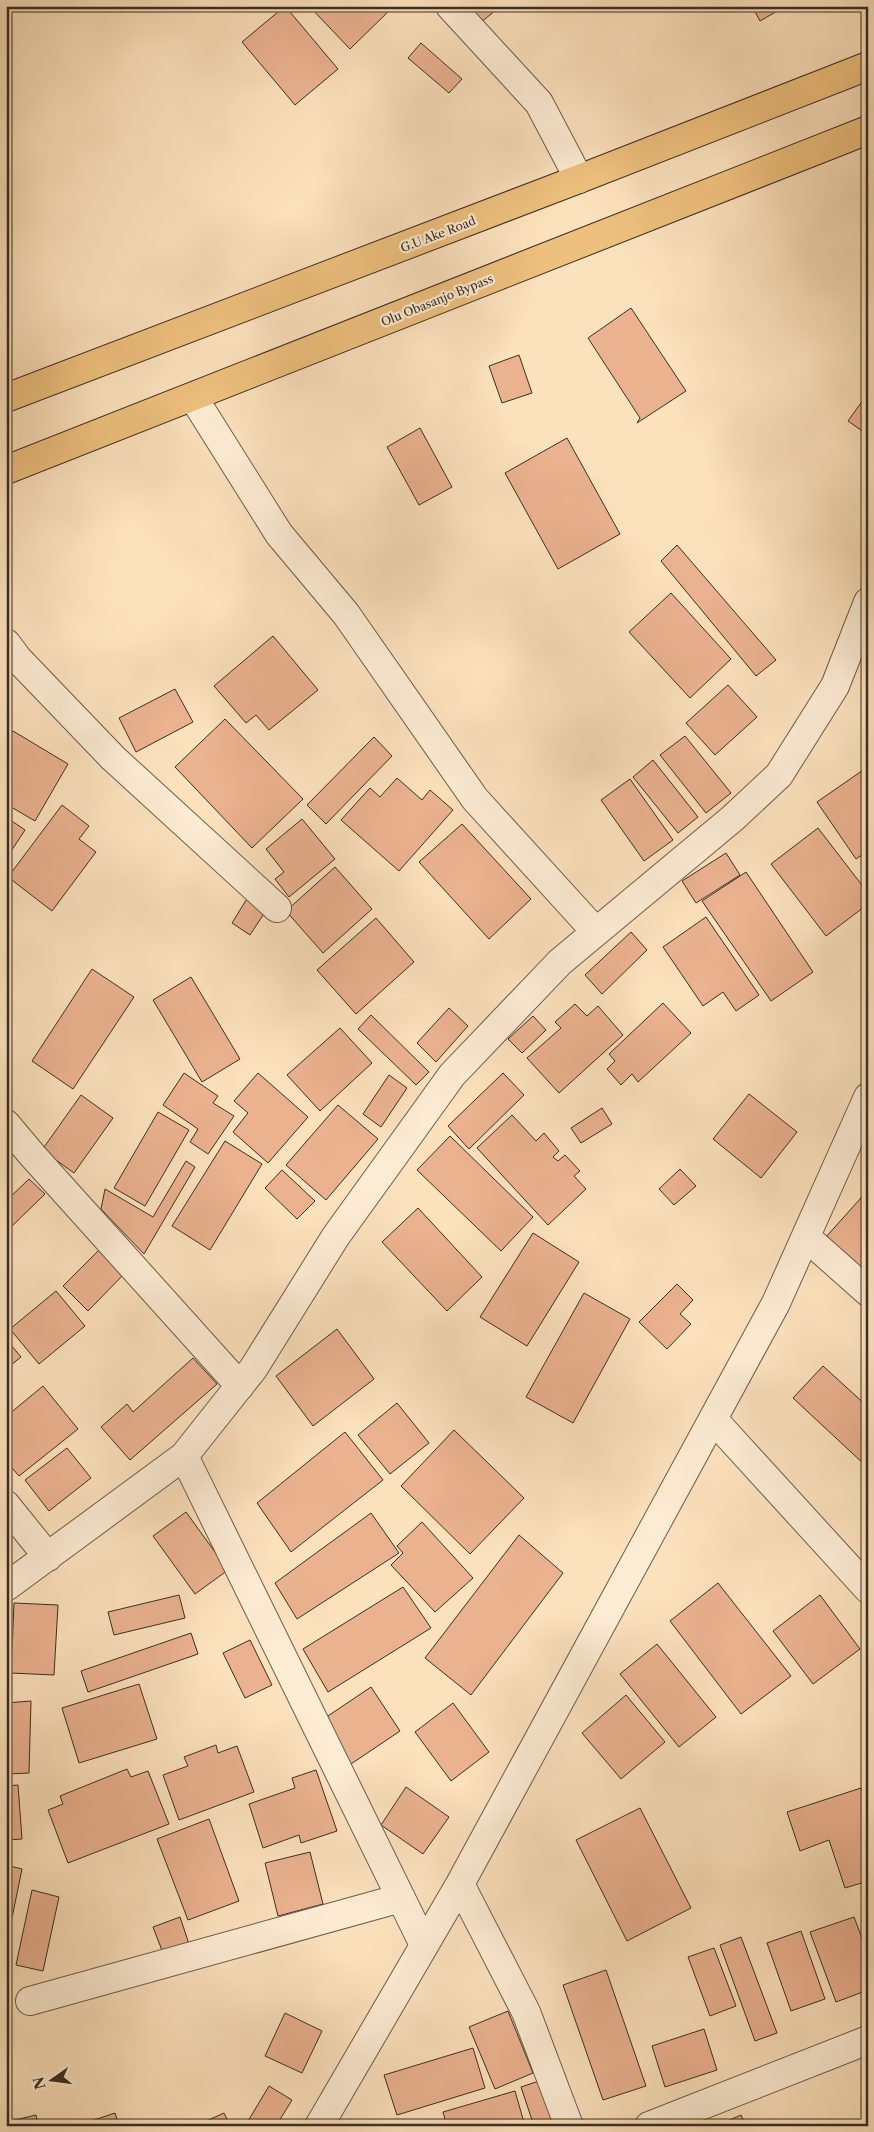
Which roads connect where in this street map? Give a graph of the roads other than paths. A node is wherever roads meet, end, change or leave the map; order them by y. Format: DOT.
graph roads {
  1 [pos="450,6"];
  2 [pos="868,66"];
  3 [pos="868,130"];
  4 [pos="579,179"];
  5 [pos="193,396"];
  6 [pos="6,398"];
  7 [pos="6,470"];
  8 [pos="868,602"];
  9 [pos="6,644"];
  10 [pos="277,908"];
  11 [pos="596,932"];
  12 [pos="868,1097"];
  13 [pos="6,1124"];
  14 [pos="806,1237"];
  15 [pos="868,1292"];
  16 [pos="240,1386"];
  17 [pos="713,1419"];
  18 [pos="184,1456"];
  19 [pos="6,1505"];
  20 [pos="48,1557"];
  21 [pos="6,1587"];
  22 [pos="868,1589"];
  23 [pos="460,1884"];
  24 [pos="401,1898"];
  25 [pos="424,1945"];
  26 [pos="30,2001"];
  27 [pos="868,2040"];
  28 [pos="319,2126"];
  29 [pos="569,2126"];
  30 [pos="649,2126"];
  1 -- 4 [label="street"];
  2 -- 4 [label="main road, G.U Ake Road"];
  3 -- 5 [label="main road, Olu Obasanjo Bypass"];
  4 -- 6 [label="main road, G.U Ake Road"];
  5 -- 7 [label="main road, Olu Obasanjo Bypass"];
  5 -- 11 [label="street"];
  8 -- 11 [label="street"];
  9 -- 10 [label="street"];
  11 -- 16 [label="street"];
  12 -- 14 [label="street"];
  13 -- 16 [label="street"];
  14 -- 15 [label="street"];
  14 -- 17 [label="street"];
  16 -- 18 [label="street"];
  17 -- 22 [label="street"];
  17 -- 23 [label="street"];
  18 -- 20 [label="street"];
  18 -- 24 [label="street"];
  19 -- 20 [label="street"];
  20 -- 21 [label="street"];
  23 -- 25 [label="street"];
  23 -- 29 [label="street"];
  24 -- 25 [label="street"];
  24 -- 26 [label="street"];
  25 -- 28 [label="street"];
  27 -- 30 [label="street"];
}
